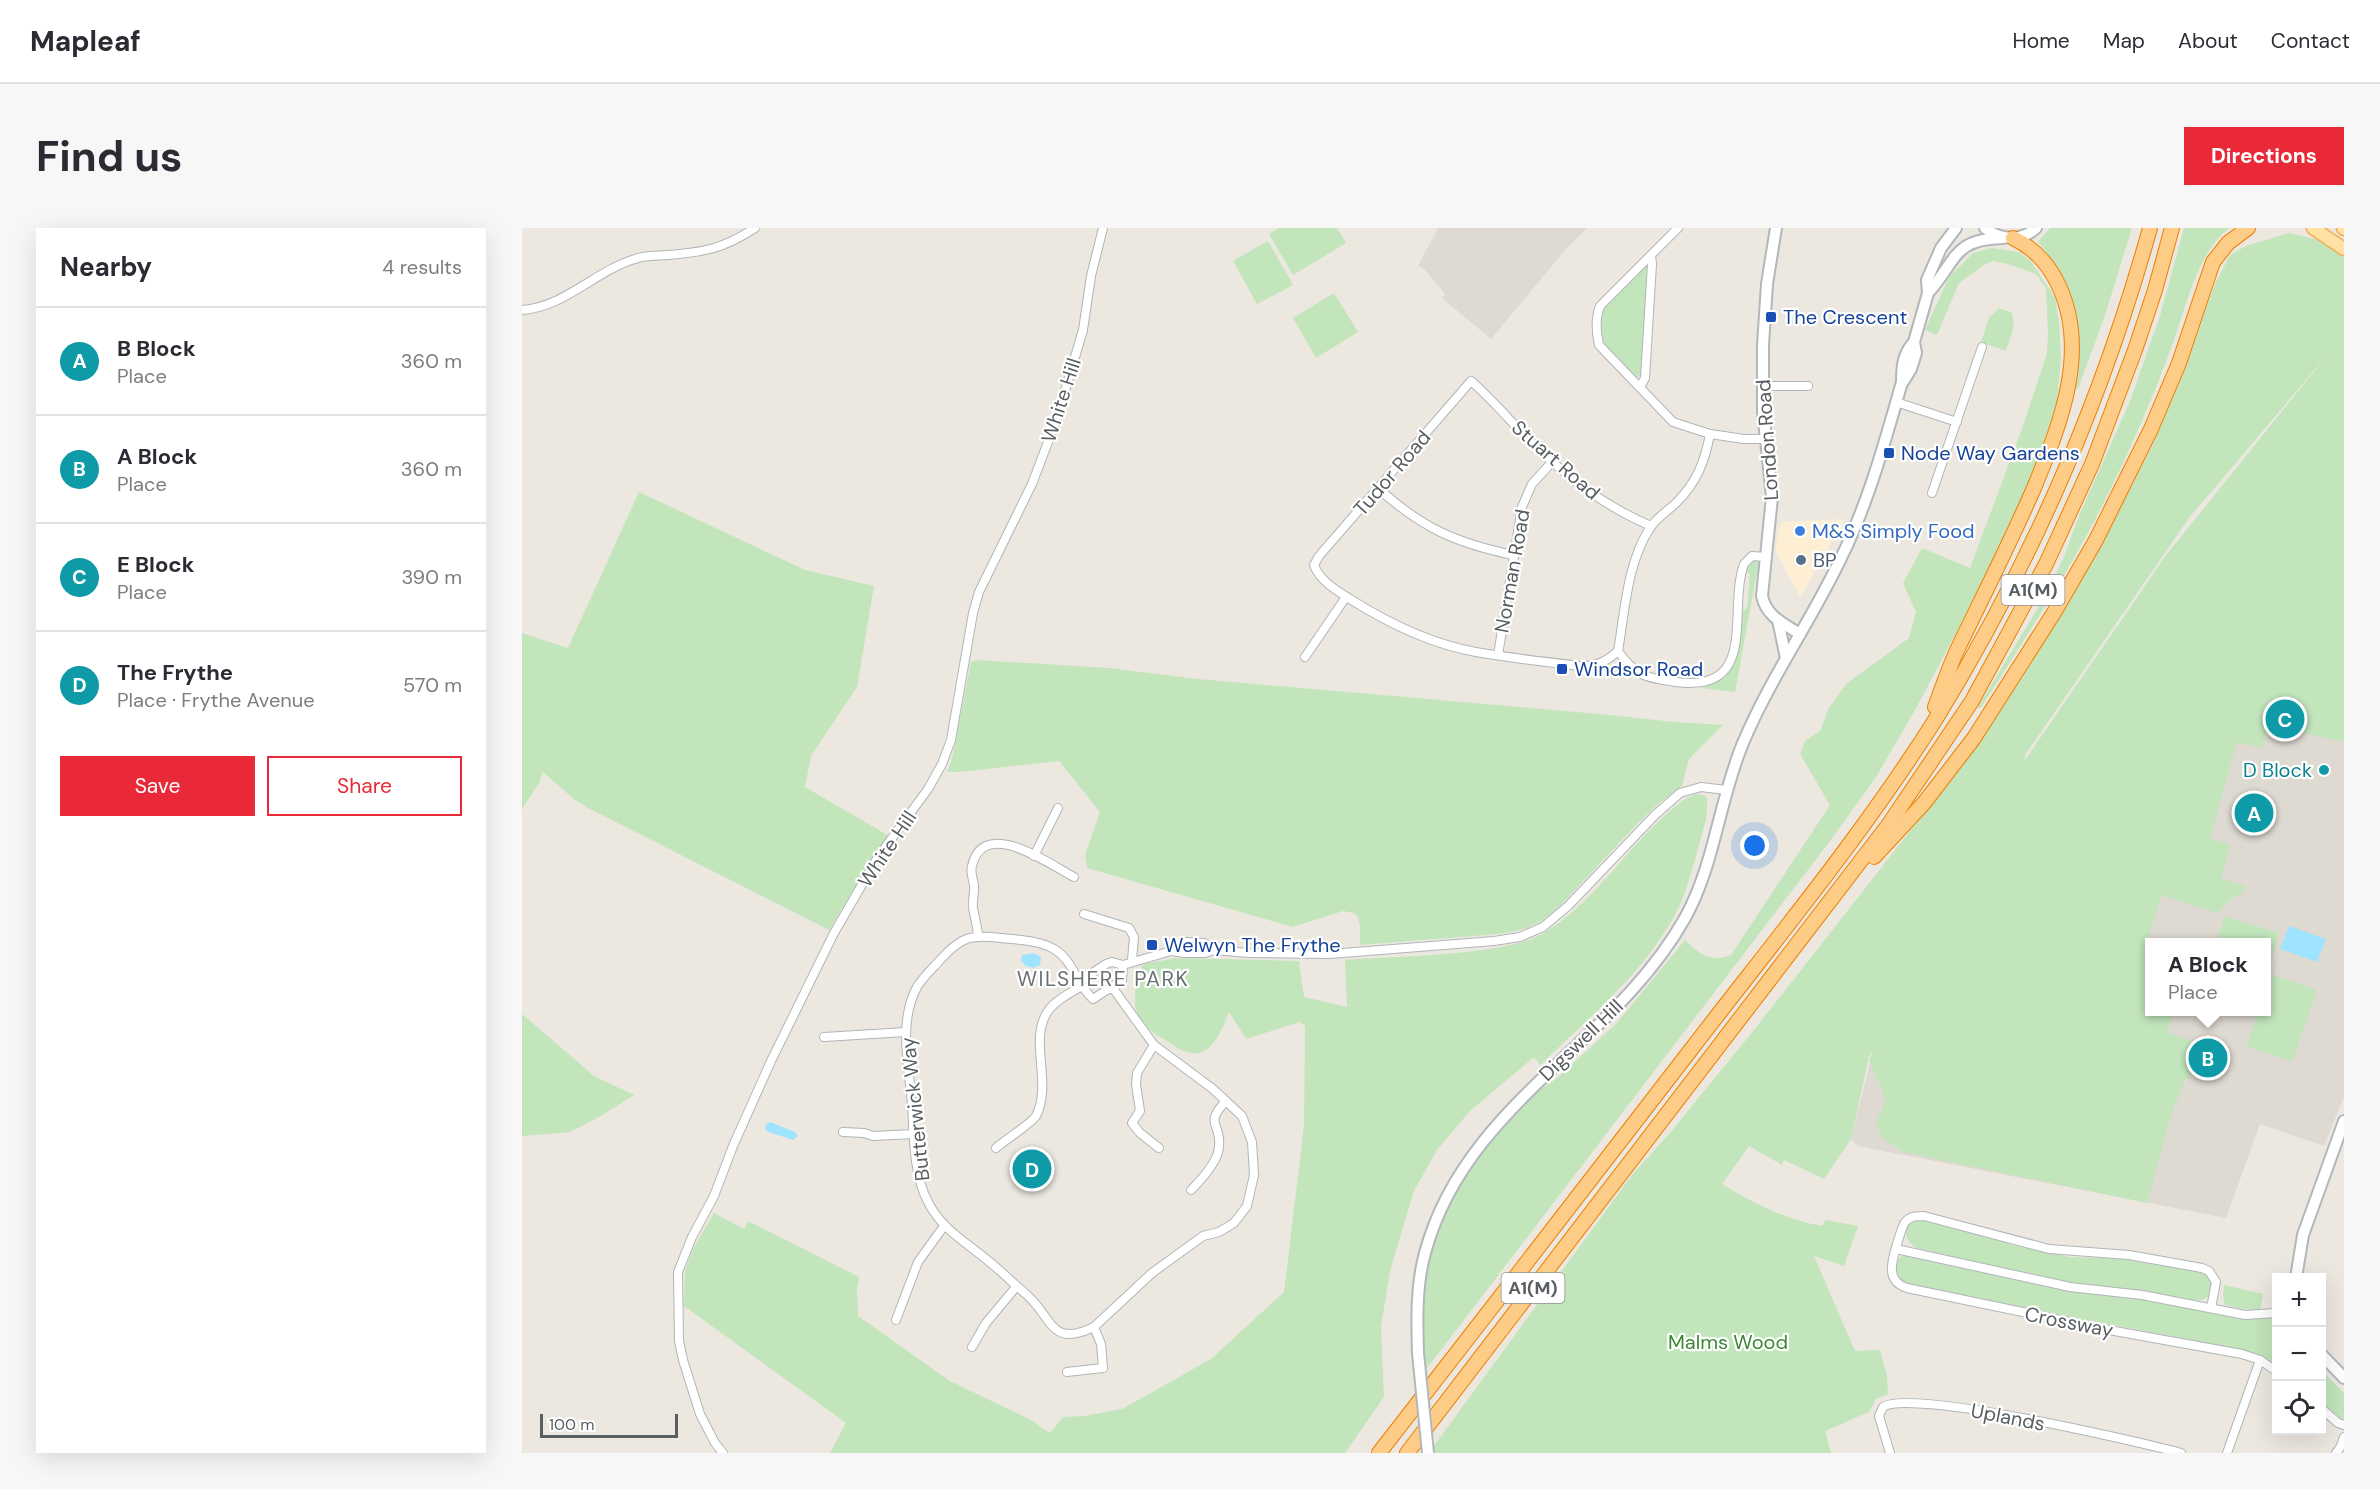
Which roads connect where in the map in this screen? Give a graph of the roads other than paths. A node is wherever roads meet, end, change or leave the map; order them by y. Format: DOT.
graph roads {
  1 [pos="755,228"];
  2 [pos="1103,228"];
  3 [pos="1678,228"];
  4 [pos="1776,228"];
  5 [pos="1956,228"];
  6 [pos="1985,228"];
  7 [pos="2036,228"];
  8 [pos="2150,228"];
  9 [pos="2172,228"];
  10 [pos="2248,228"];
  11 [pos="2313,228"];
  12 [pos="2008,238"];
  13 [pos="2344,249"];
  14 [pos="1651,256"];
  15 [pos="1928,293"];
  16 [pos="522,310"];
  17 [pos="1982,347"];
  18 [pos="1471,381"];
  19 [pos="1763,386"];
  20 [pos="1808,386"];
  21 [pos="1640,387"];
  22 [pos="1896,402"];
  23 [pos="1957,422"];
  24 [pos="1710,434"];
  25 [pos="1766,439"];
  26 [pos="1552,462"];
  27 [pos="1379,489"];
  28 [pos="1932,493"];
  29 [pos="1651,526"];
  30 [pos="1513,555"];
  31 [pos="1767,557"];
  32 [pos="1346,597"];
  33 [pos="1778,620"];
  34 [pos="1800,634"];
  35 [pos="1618,651"];
  36 [pos="1498,655"];
  37 [pos="1305,657"];
  38 [pos="1786,658"];
  39 [pos="1923,737"];
  40 [pos="1726,790"];
  41 [pos="1058,808"];
  42 [pos="1034,856"];
  43 [pos="1074,877"];
  44 [pos="1084,914"];
  45 [pos="1821,915"];
  46 [pos="978,935"];
  47 [pos="1132,960"];
  48 [pos="1123,965"];
  49 [pos="1081,984"];
  50 [pos="1112,987"];
  51 [pos="906,1032"];
  52 [pos="824,1037"];
  53 [pos="1154,1045"];
  54 [pos="1226,1101"];
  55 [pos="2344,1121"];
  56 [pos="843,1132"];
  57 [pos="914,1134"];
  58 [pos="996,1148"];
  59 [pos="1159,1148"];
  60 [pos="1191,1190"];
  61 [pos="944,1226"];
  62 [pos="1896,1249"];
  63 [pos="2297,1273"];
  64 [pos="1016,1287"];
  65 [pos="2211,1308"];
  66 [pos="2272,1313"];
  67 [pos="896,1320"];
  68 [pos="1094,1327"];
  69 [pos="972,1347"];
  70 [pos="2326,1359"];
  71 [pos="2260,1360"];
  72 [pos="2272,1368"];
  73 [pos="1067,1372"];
  74 [pos="2344,1378"];
  75 [pos="2326,1412"];
  76 [pos="2344,1425"];
  77 [pos="2344,1437"];
  78 [pos="723,1453"];
  79 [pos="1379,1453"];
  80 [pos="1407,1453"];
  81 [pos="1428,1453"];
  82 [pos="1890,1453"];
  83 [pos="2181,1453"];
  84 [pos="2227,1453"];
  85 [pos="2336,1453"];
  1 -- 16 [label="street"];
  2 -- 78 [label="street, White Hill"];
  3 -- 14 [label="street"];
  4 -- 19 [label="main road, London Road"];
  5 -- 15 [label="main road"];
  6 -- 12 [label="main road"];
  7 -- 12 [label="main road"];
  8 -- 39 [label="highway, A1(M)"];
  9 -- 45 [label="highway, A1(M)"];
  10 -- 45 [label="highway, A1(M)"];
  11 -- 13 [label="main road"];
  12 -- 15 [label="main road"];
  12 -- 39 [label="highway, A1(M)"];
  14 -- 21 [label="street"];
  14 -- 21 [label="street"];
  15 -- 22 [label="main road, Digswell Hill"];
  17 -- 23 [label="street"];
  18 -- 26 [label="street, Stuart Road"];
  18 -- 27 [label="street, Tudor Road"];
  19 -- 20 [label="street"];
  19 -- 25 [label="main road, London Road"];
  21 -- 24 [label="street"];
  22 -- 23 [label="street"];
  22 -- 34 [label="main road, Digswell Hill"];
  23 -- 28 [label="street"];
  24 -- 25 [label="street"];
  24 -- 29 [label="street"];
  25 -- 31 [label="main road, London Road"];
  26 -- 29 [label="street, Stuart Road"];
  26 -- 30 [label="street, Norman Road"];
  27 -- 30 [label="street"];
  27 -- 32 [label="street, Tudor Road"];
  29 -- 35 [label="street"];
  30 -- 36 [label="street, Norman Road"];
  31 -- 33 [label="main road, London Road"];
  31 -- 35 [label="street"];
  32 -- 36 [label="street"];
  32 -- 37 [label="street"];
  33 -- 34 [label="main road, London Road"];
  33 -- 38 [label="main road"];
  34 -- 38 [label="main road, Digswell Hill"];
  35 -- 36 [label="street"];
  38 -- 40 [label="main road, Digswell Hill"];
  39 -- 79 [label="highway, A1(M)"];
  40 -- 47 [label="street"];
  40 -- 81 [label="main road, Digswell Hill, bridge"];
  41 -- 42 [label="street"];
  42 -- 43 [label="street"];
  42 -- 46 [label="street"];
  44 -- 47 [label="street"];
  45 -- 80 [label="highway, A1(M)"];
  46 -- 49 [label="street"];
  46 -- 51 [label="street, Butterwick Way"];
  47 -- 48 [label="street"];
  48 -- 49 [label="street"];
  48 -- 50 [label="street"];
  49 -- 50 [label="street"];
  49 -- 58 [label="street"];
  50 -- 53 [label="street"];
  51 -- 52 [label="street"];
  51 -- 57 [label="street, Butterwick Way"];
  53 -- 54 [label="street"];
  53 -- 59 [label="street"];
  54 -- 60 [label="street"];
  54 -- 68 [label="street"];
  55 -- 63 [label="main road"];
  56 -- 57 [label="street"];
  57 -- 61 [label="street, Butterwick Way"];
  61 -- 64 [label="street, Butterwick Way"];
  61 -- 67 [label="street"];
  62 -- 65 [label="street, Crossway"];
  62 -- 65 [label="street, Crossway"];
  62 -- 71 [label="street, Crossway"];
  64 -- 68 [label="street, Butterwick Way"];
  64 -- 69 [label="street"];
  65 -- 66 [label="street, Crossway"];
  68 -- 73 [label="street"];
  70 -- 74 [label="main road"];
  71 -- 72 [label="street, Crossway"];
  71 -- 84 [label="street"];
  75 -- 76 [label="street"];
  77 -- 85 [label="street"];
  82 -- 83 [label="street, Uplands"];
}
